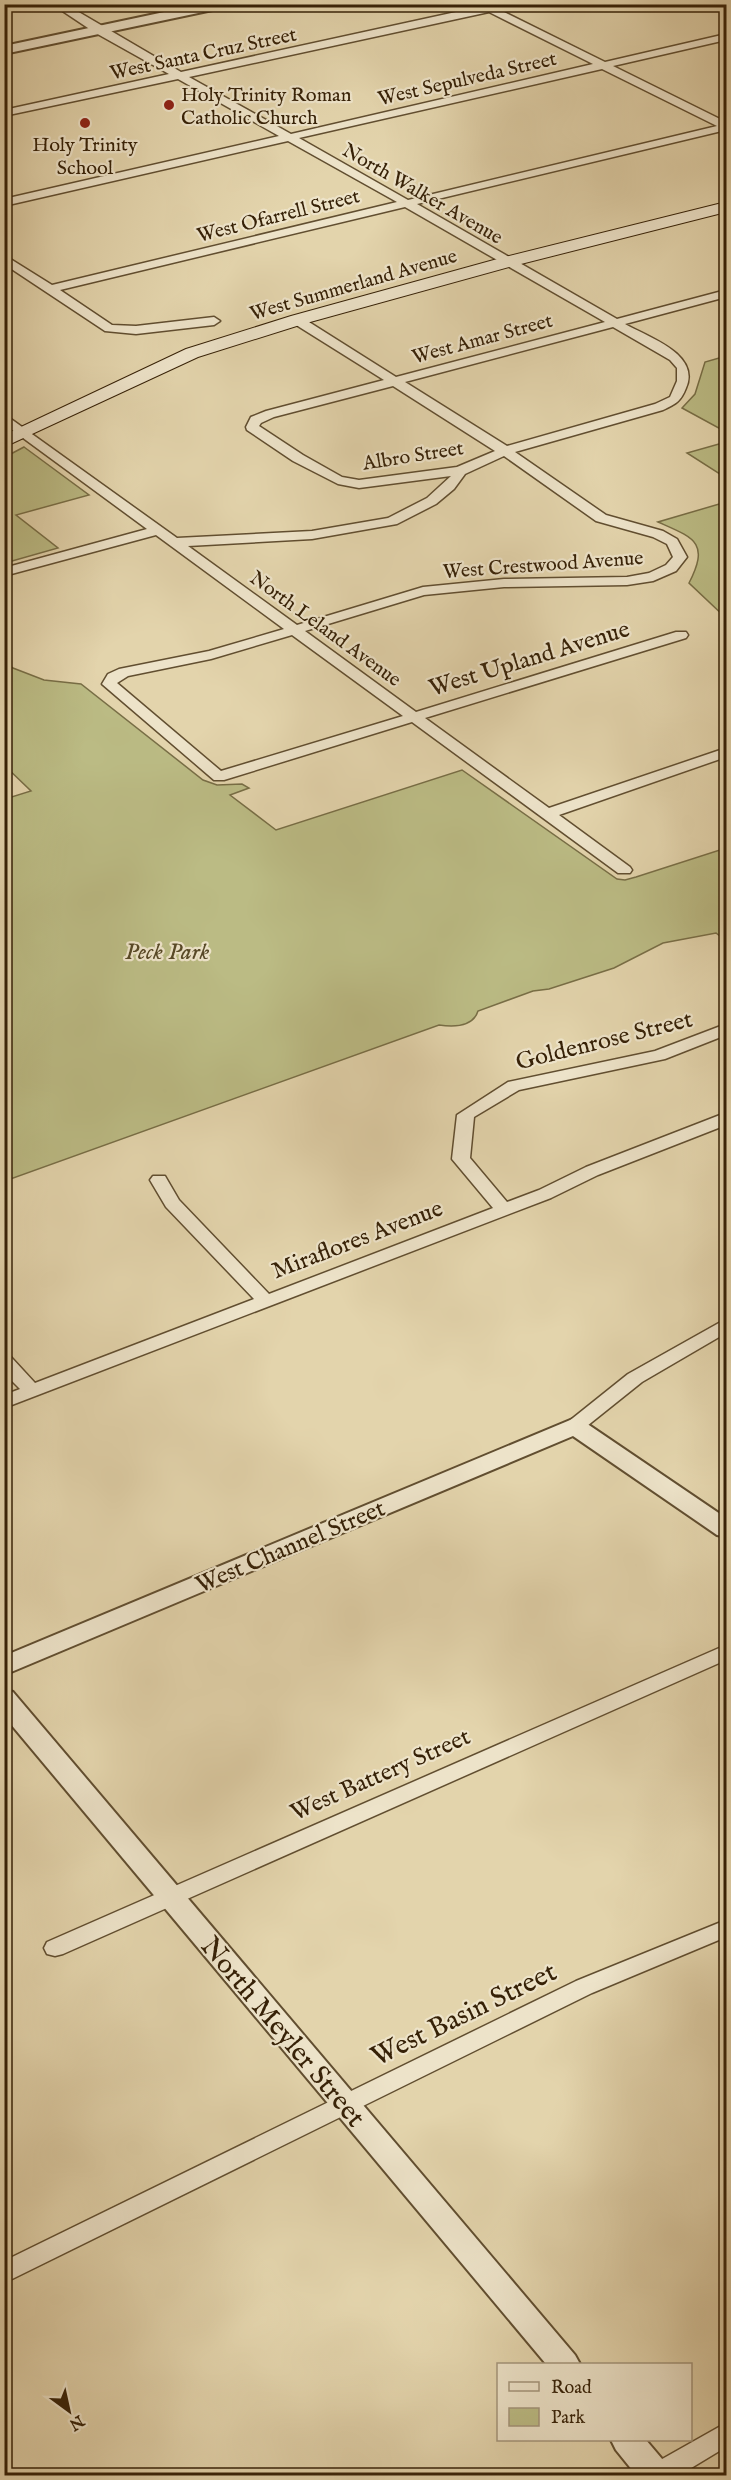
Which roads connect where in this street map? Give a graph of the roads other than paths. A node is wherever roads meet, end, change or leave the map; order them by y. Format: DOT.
graph roads {
  1 [pos="57,4"];
  2 [pos="222,4"];
  3 [pos="514,4"];
  4 [pos="486,7"];
  5 [pos="98,30"];
  6 [pos="726,37"];
  7 [pos="4,50"];
  8 [pos="605,65"];
  9 [pos="180,76"];
  10 [pos="4,113"];
  11 [pos="726,126"];
  12 [pos="290,137"];
  13 [pos="4,203"];
  14 [pos="406,203"];
  15 [pos="726,207"];
  16 [pos="4,258"];
  17 [pos="507,262"];
  18 [pos="49,289"];
  19 [pos="726,293"];
  20 [pos="297,320"];
  21 [pos="214,321"];
  22 [pos="613,323"];
  23 [pos="394,382"];
  24 [pos="659,407"];
  25 [pos="4,418"];
  26 [pos="252,427"];
  27 [pos="23,431"];
  28 [pos="4,441"];
  29 [pos="505,452"];
  30 [pos="460,471"];
  31 [pos="158,530"];
  32 [pos="173,542"];
  33 [pos="4,572"];
  34 [pos="296,631"];
  35 [pos="681,635"];
  36 [pos="415,717"];
  37 [pos="726,752"];
  38 [pos="219,777"];
  39 [pos="547,814"];
  40 [pos="624,870"];
  41 [pos="726,1029"];
  42 [pos="726,1119"];
  43 [pos="159,1180"];
  44 [pos="504,1210"];
  45 [pos="266,1301"];
  46 [pos="726,1325"];
  47 [pos="4,1360"];
  48 [pos="32,1391"];
  49 [pos="4,1402"];
  50 [pos="575,1426"];
  51 [pos="726,1529"];
  52 [pos="726,1652"];
  53 [pos="4,1666"];
  54 [pos="4,1698"];
  55 [pos="171,1896"];
  56 [pos="726,1928"];
  57 [pos="55,1948"];
  58 [pos="345,2105"];
  59 [pos="4,2273"];
  60 [pos="563,2363"];
  61 [pos="726,2434"];
  62 [pos="629,2441"];
  63 [pos="657,2475"];
  1 -- 5 [label="street, North Walker Avenue"];
  2 -- 5 [label="street"];
  3 -- 4 [label="street, West Santa Cruz Street"];
  4 -- 8 [label="street"];
  4 -- 9 [label="street, West Santa Cruz Street"];
  5 -- 7 [label="street"];
  5 -- 9 [label="street, North Walker Avenue"];
  6 -- 8 [label="street, West Sepulveda Street"];
  8 -- 11 [label="street"];
  8 -- 12 [label="street, West Sepulveda Street"];
  9 -- 10 [label="street, West Santa Cruz Street"];
  9 -- 12 [label="street, North Walker Avenue"];
  11 -- 14 [label="street, West Ofarrell Street"];
  12 -- 13 [label="street, West Sepulveda Street"];
  12 -- 14 [label="street, North Walker Avenue"];
  14 -- 17 [label="street, North Walker Avenue"];
  14 -- 18 [label="street, West Ofarrell Street"];
  15 -- 17 [label="main road, West Summerland Avenue"];
  16 -- 18 [label="street"];
  17 -- 20 [label="main road, West Summerland Avenue"];
  17 -- 22 [label="street, North Walker Avenue"];
  18 -- 21 [label="street"];
  19 -- 22 [label="street, West Amar Street"];
  20 -- 23 [label="street"];
  20 -- 27 [label="main road, West Summerland Avenue"];
  22 -- 23 [label="street, West Amar Street"];
  22 -- 24 [label="street, North Walker Avenue"];
  23 -- 26 [label="street, West Amar Street"];
  23 -- 29 [label="street"];
  24 -- 29 [label="street, Albro Street"];
  25 -- 27 [label="street, North Leland Avenue"];
  26 -- 30 [label="street, Albro Street"];
  27 -- 28 [label="main road, West Summerland Avenue"];
  27 -- 31 [label="street, North Leland Avenue"];
  29 -- 30 [label="street, Albro Street"];
  29 -- 34 [label="street, West Crestwood Avenue"];
  30 -- 32 [label="street"];
  31 -- 32 [label="street, North Leland Avenue"];
  31 -- 33 [label="street"];
  32 -- 34 [label="street, North Leland Avenue"];
  34 -- 36 [label="street, North Leland Avenue"];
  34 -- 38 [label="street, West Crestwood Avenue"];
  35 -- 36 [label="street, West Upland Avenue"];
  36 -- 38 [label="street, West Upland Avenue"];
  36 -- 39 [label="street, North Leland Avenue"];
  37 -- 39 [label="street"];
  39 -- 40 [label="street, North Leland Avenue"];
  41 -- 44 [label="street, Goldenrose Street"];
  42 -- 44 [label="street, Miraflores Avenue"];
  43 -- 45 [label="street"];
  44 -- 45 [label="street, Miraflores Avenue"];
  45 -- 48 [label="street, Miraflores Avenue"];
  46 -- 50 [label="street"];
  47 -- 48 [label="street"];
  48 -- 49 [label="street, Miraflores Avenue"];
  50 -- 51 [label="street"];
  50 -- 53 [label="street, West Channel Street"];
  52 -- 55 [label="street, West Battery Street"];
  54 -- 55 [label="street, North Meyler Street"];
  55 -- 57 [label="street, West Battery Street"];
  55 -- 58 [label="street, North Meyler Street"];
  56 -- 58 [label="street, West Basin Street"];
  58 -- 59 [label="street, West Basin Street"];
  58 -- 60 [label="street, North Meyler Street"];
  61 -- 63 [label="street"];
  62 -- 63 [label="street"];
}
